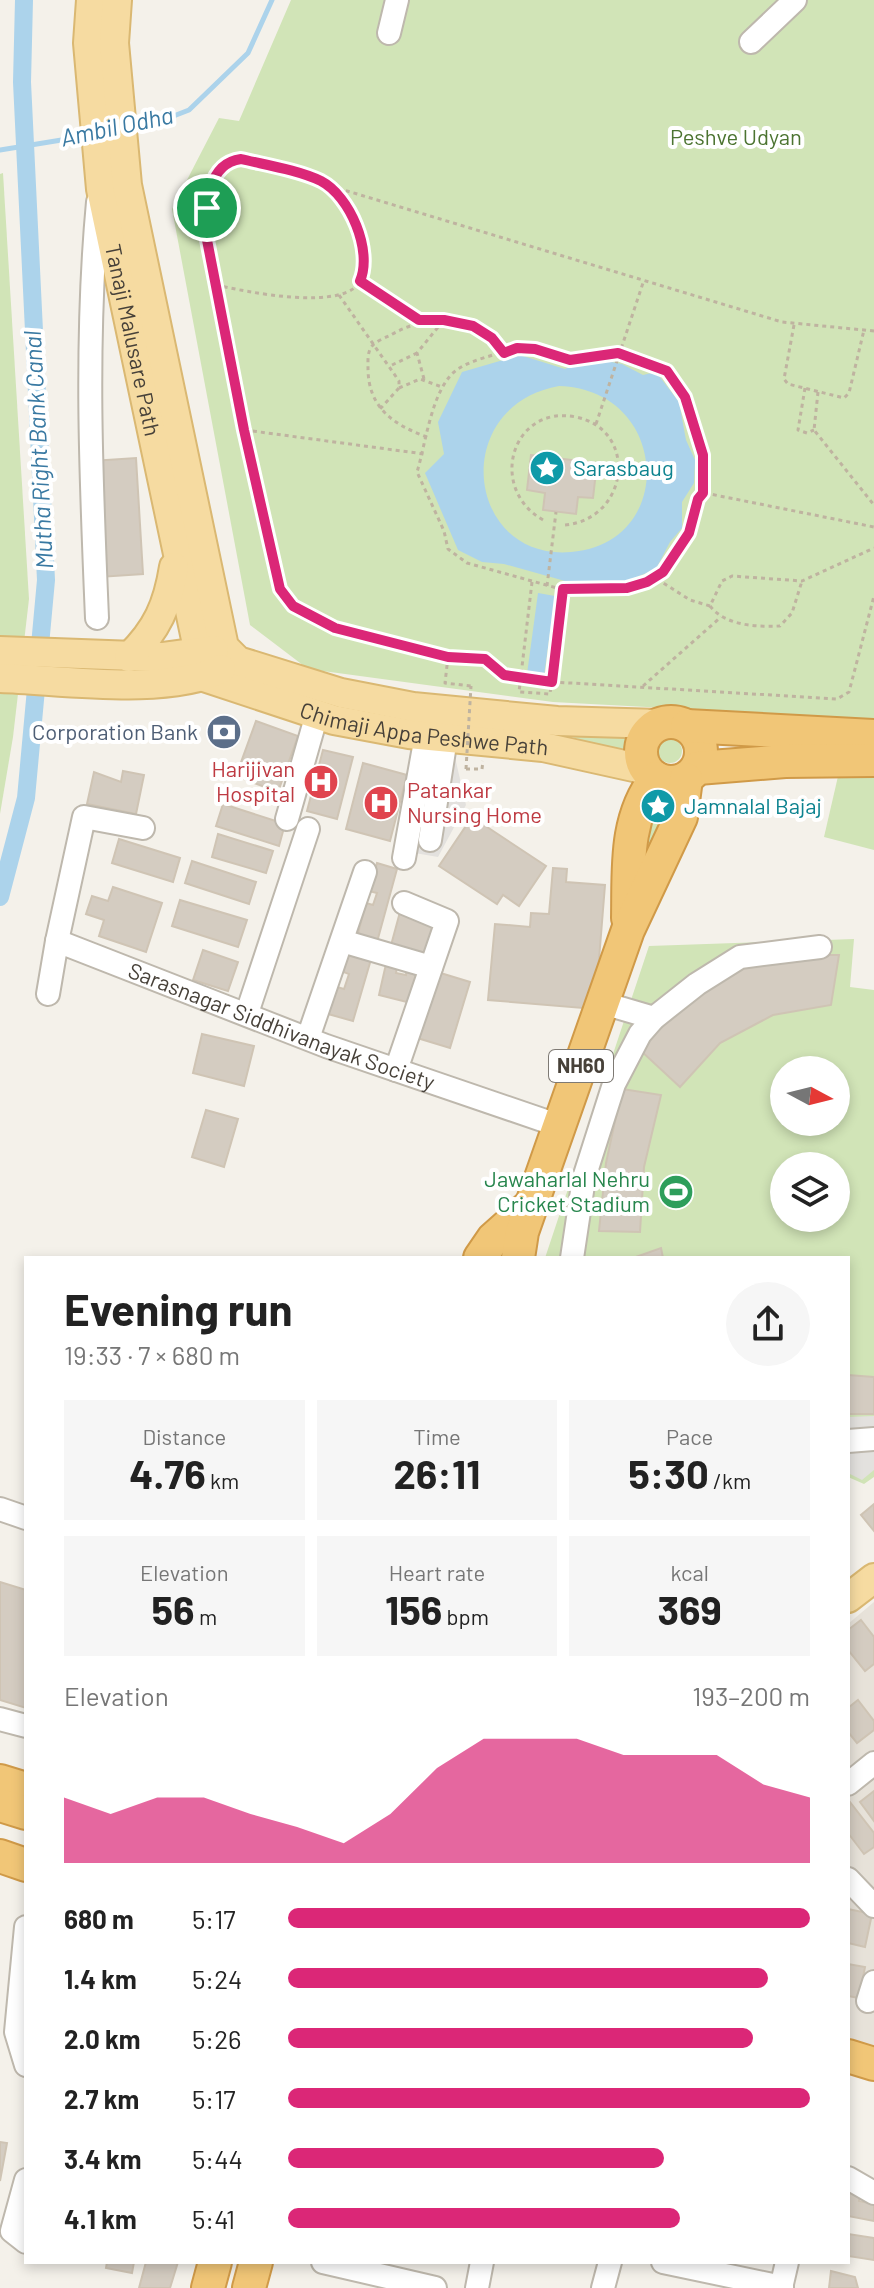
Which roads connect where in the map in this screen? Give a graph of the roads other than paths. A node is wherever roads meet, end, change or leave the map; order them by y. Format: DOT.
graph roads {
  1 [pos="91,0"];
  2 [pos="117,0"];
  3 [pos="397,0"];
  4 [pos="795,0"];
  5 [pos="389,33"];
  6 [pos="751,42"];
  7 [pos="106,110"];
  8 [pos="108,166"];
  9 [pos="176,555"];
  10 [pos="97,618"];
  11 [pos="0,651"];
  12 [pos="216,660"];
  13 [pos="118,665"];
  14 [pos="0,678"];
  15 [pos="317,714"];
  16 [pos="673,725"];
  17 [pos="874,736"];
  18 [pos="436,737"];
  19 [pos="874,760"];
  20 [pos="754,763"];
  21 [pos="672,774"];
  22 [pos="681,817"];
  23 [pos="287,819"];
  24 [pos="143,828"];
  25 [pos="308,829"];
  26 [pos="430,840"];
  27 [pos="404,858"];
  28 [pos="365,872"];
  29 [pos="404,903"];
  30 [pos="628,930"];
  31 [pos="57,941"];
  32 [pos="342,941"];
  33 [pos="820,947"];
  34 [pos="431,967"];
  35 [pos="48,994"];
  36 [pos="603,1003"];
  37 [pos="247,1013"];
  38 [pos="654,1018"];
  39 [pos="308,1038"];
  40 [pos="396,1070"];
  41 [pos="560,1126"];
  42 [pos="507,1244"];
  43 [pos="572,1256"];
  44 [pos="874,1439"];
  45 [pos="850,1441"];
  46 [pos="0,1509"];
  47 [pos="24,1517"];
  48 [pos="874,1578"];
  49 [pos="850,1596"];
  50 [pos="0,1719"];
  51 [pos="24,1725"];
  52 [pos="874,1763"];
  53 [pos="0,1781"];
  54 [pos="850,1782"];
  55 [pos="24,1788"];
  56 [pos="0,1805"];
  57 [pos="24,1812"];
  58 [pos="0,1823"];
  59 [pos="24,1829"];
  60 [pos="0,1841"];
  61 [pos="24,1849"];
  62 [pos="0,1856"];
  63 [pos="24,1866"];
  64 [pos="24,1867"];
  65 [pos="0,1871"];
  66 [pos="850,1881"];
  67 [pos="874,1906"];
  68 [pos="24,1948"];
  69 [pos="850,2057"];
  70 [pos="24,2058"];
  71 [pos="874,2064"];
  72 [pos="850,2179"];
  73 [pos="24,2187"];
  74 [pos="874,2193"];
  75 [pos="24,2240"];
  76 [pos="198,2264"];
  77 [pos="214,2264"];
  78 [pos="232,2264"];
  79 [pos="255,2264"];
  80 [pos="332,2264"];
  81 [pos="482,2264"];
  82 [pos="609,2264"];
  83 [pos="669,2264"];
  84 [pos="787,2264"];
  85 [pos="720,2281"];
  86 [pos="782,2287"];
  87 [pos="192,2288"];
  88 [pos="208,2288"];
  89 [pos="226,2288"];
  90 [pos="249,2288"];
  91 [pos="435,2288"];
  92 [pos="477,2288"];
  93 [pos="603,2288"];
  1 -- 7 [label="main road, Tanaji Malusare Path"];
  2 -- 7 [label="main road, Tanaji Malusare Path"];
  3 -- 5 [label="street"];
  4 -- 6 [label="street"];
  7 -- 8 [label="main road, Tanaji Malusare Path"];
  8 -- 9 [label="main road, Tanaji Malusare Path"];
  8 -- 10 [label="street"];
  8 -- 12 [label="main road, Tanaji Malusare Path"];
  9 -- 12 [label="main road, Tanaji Malusare Path"];
  9 -- 13 [label="main road"];
  11 -- 13 [label="main road, Chimaji Appa Peshwe Path"];
  12 -- 13 [label="main road, Chimaji Appa Peshwe Path"];
  12 -- 15 [label="main road, Chimaji Appa Peshwe Path"];
  12 -- 16 [label="main road, Chimaji Appa Peshwe Path"];
  13 -- 14 [label="main road, Chimaji Appa Peshwe Path"];
  15 -- 18 [label="main road, Chimaji Appa Peshwe Path"];
  15 -- 23 [label="street"];
  16 -- 17 [label="highway"];
  16 -- 21 [label="highway, NH60"];
  16 -- 21 [label="highway, NH60"];
  18 -- 21 [label="main road, Chimaji Appa Peshwe Path"];
  18 -- 26 [label="street"];
  18 -- 27 [label="street"];
  19 -- 20 [label="highway"];
  20 -- 21 [label="highway"];
  20 -- 22 [label="highway"];
  21 -- 22 [label="highway, NH60"];
  21 -- 30 [label="highway, NH60"];
  22 -- 30 [label="highway, NH60"];
  24 -- 31 [label="street"];
  25 -- 37 [label="street"];
  28 -- 32 [label="street"];
  29 -- 34 [label="street"];
  30 -- 36 [label="highway, NH60"];
  31 -- 35 [label="street"];
  31 -- 37 [label="street, Sarasnagar Siddhivanayak Society"];
  32 -- 34 [label="street"];
  32 -- 39 [label="street"];
  33 -- 38 [label="street"];
  34 -- 40 [label="street"];
  36 -- 38 [label="street"];
  36 -- 41 [label="highway, NH60"];
  37 -- 39 [label="street, Sarasnagar Siddhivanayak Society"];
  38 -- 43 [label="street"];
  39 -- 40 [label="street, Sarasnagar Siddhivanayak Society"];
  40 -- 41 [label="street, Sarasnagar Siddhivanayak Society"];
  41 -- 42 [label="highway, NH60"];
  44 -- 45 [label="street"];
  46 -- 47 [label="street"];
  48 -- 49 [label="main road"];
  50 -- 51 [label="street"];
  52 -- 54 [label="street"];
  53 -- 55 [label="highway"];
  56 -- 57 [label="highway"];
  58 -- 59 [label="highway"];
  60 -- 61 [label="street"];
  62 -- 63 [label="highway"];
  64 -- 65 [label="highway"];
  66 -- 67 [label="street"];
  68 -- 70 [label="street"];
  69 -- 71 [label="highway"];
  72 -- 74 [label="street"];
  73 -- 75 [label="street"];
  76 -- 87 [label="highway"];
  77 -- 88 [label="highway"];
  78 -- 89 [label="highway"];
  79 -- 90 [label="highway"];
  80 -- 91 [label="street"];
  81 -- 92 [label="street"];
  82 -- 93 [label="street"];
  83 -- 85 [label="street"];
  84 -- 86 [label="street"];
  85 -- 86 [label="street"];
}
